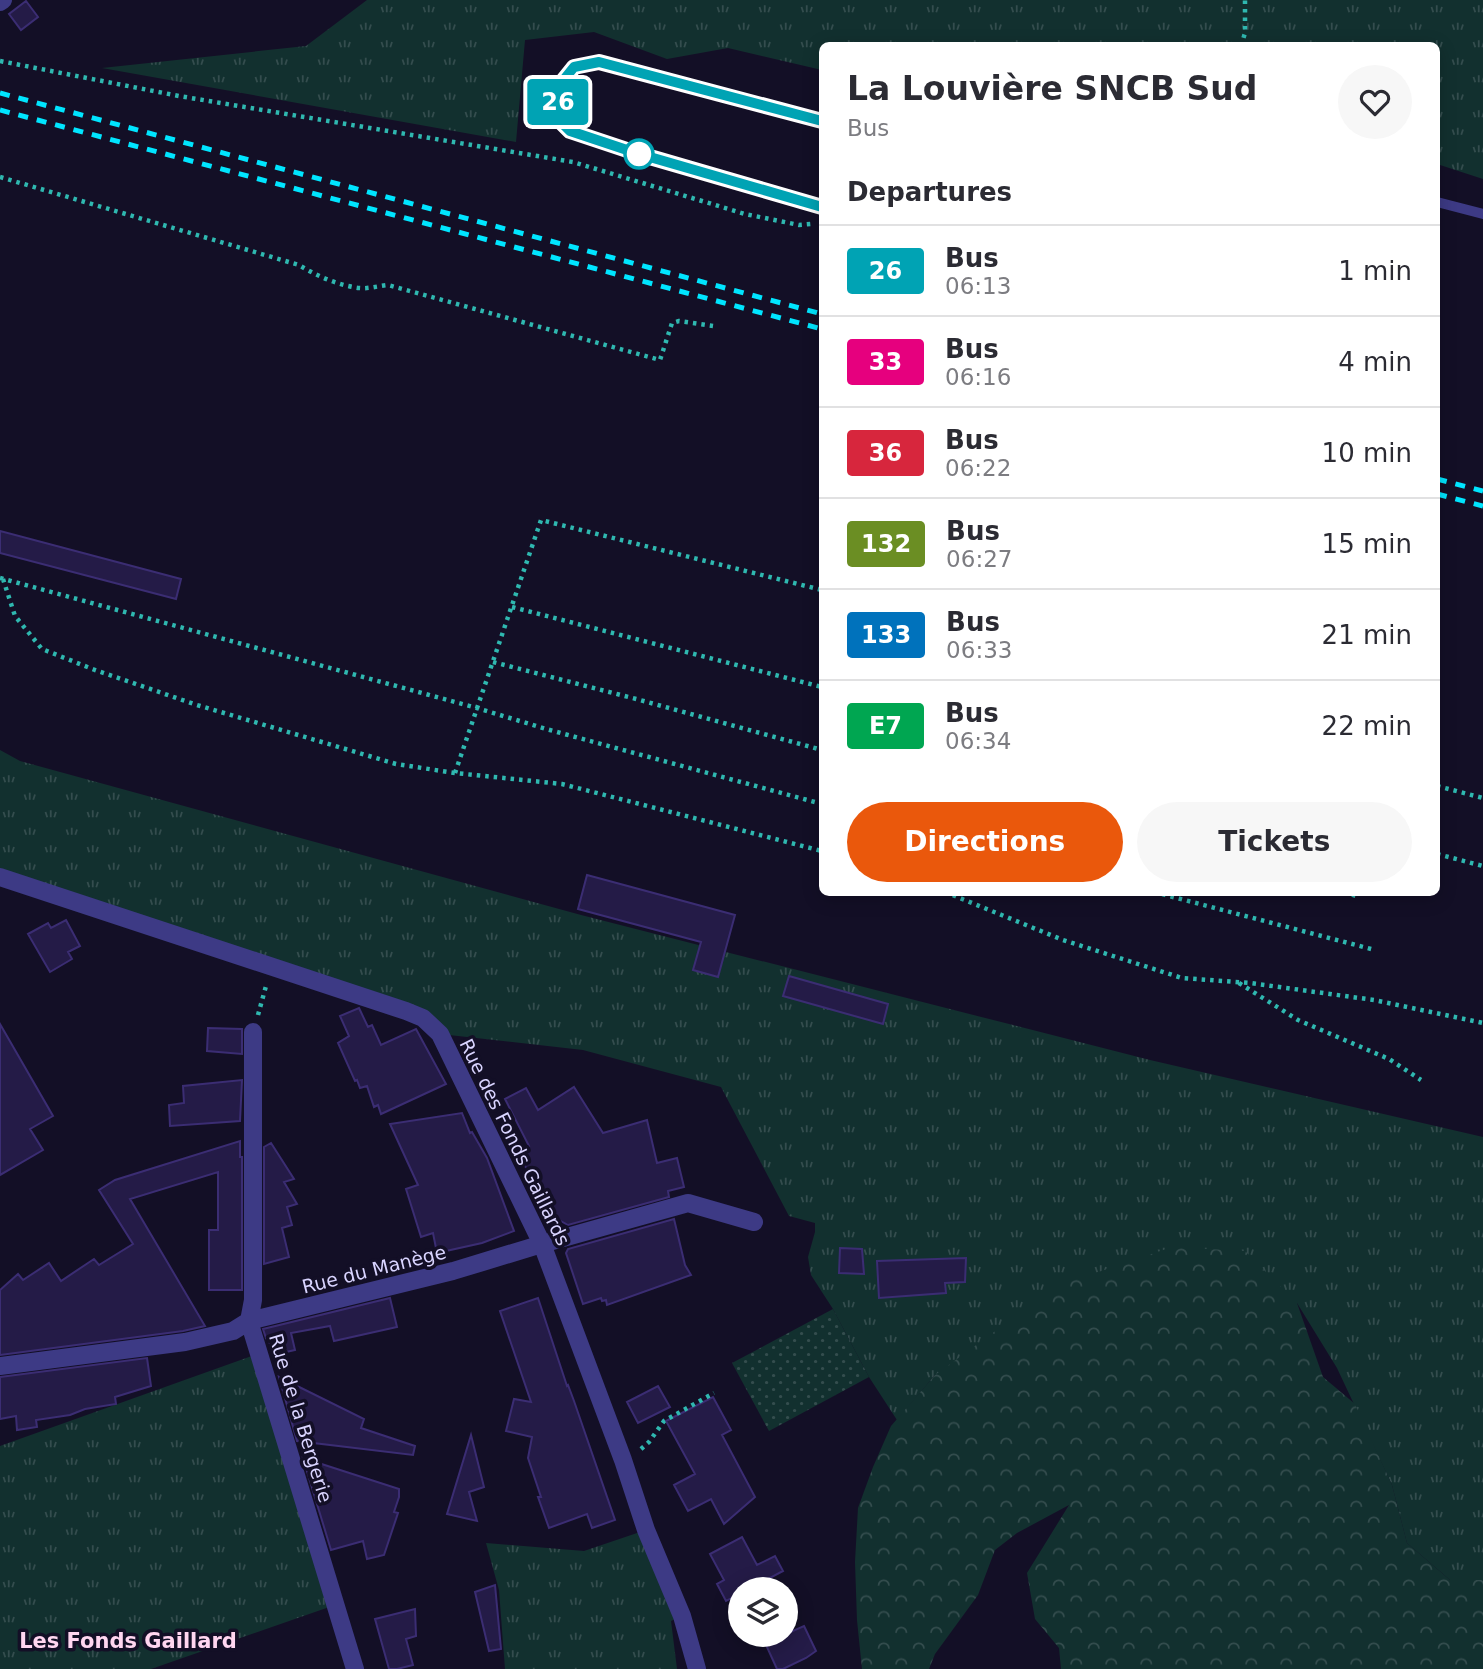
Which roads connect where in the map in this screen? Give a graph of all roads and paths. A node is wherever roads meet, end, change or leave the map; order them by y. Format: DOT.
graph roads {
  1 [pos="1245,0"];
  2 [pos="1242,42"];
  3 [pos="0,61"];
  4 [pos="819,120"];
  5 [pos="0,177"];
  6 [pos="1440,203"];
  7 [pos="819,205"];
  8 [pos="1483,214"];
  9 [pos="819,223"];
  10 [pos="713,326"];
  11 [pos="2,579"];
  12 [pos="819,589"];
  13 [pos="512,607"];
  14 [pos="493,662"];
  15 [pos="819,686"];
  16 [pos="477,708"];
  17 [pos="819,749"];
  18 [pos="455,773"];
  19 [pos="1440,787"];
  20 [pos="1483,798"];
  21 [pos="819,803"];
  22 [pos="819,849"];
  23 [pos="1440,855"];
  24 [pos="1483,866"];
  25 [pos="0,877"];
  26 [pos="955,896"];
  27 [pos="1169,896"];
  28 [pos="1376,950"];
  29 [pos="272,966"];
  30 [pos="1239,982"];
  31 [pos="1483,1023"];
  32 [pos="253,1032"];
  33 [pos="1421,1080"];
  34 [pos="754,1222"];
  35 [pos="542,1244"];
  36 [pos="249,1321"];
  37 [pos="0,1366"];
  38 [pos="714,1394"];
  39 [pos="623,1460"];
  40 [pos="355,1669"];
  41 [pos="697,1669"];
  1 -- 2 [label="path"];
  3 -- 9 [label="path"];
  4 -- 7 [label="lane"];
  5 -- 10 [label="path"];
  6 -- 8 [label="lane"];
  11 -- 16 [label="path"];
  11 -- 18 [label="path"];
  12 -- 13 [label="path"];
  13 -- 14 [label="path"];
  13 -- 15 [label="path"];
  14 -- 16 [label="path"];
  14 -- 17 [label="path"];
  16 -- 18 [label="path"];
  16 -- 21 [label="path"];
  18 -- 22 [label="path"];
  19 -- 20 [label="path"];
  23 -- 24 [label="path"];
  25 -- 29 [label="street, Rue des Fonds Gaillards"];
  26 -- 30 [label="path"];
  27 -- 28 [label="path"];
  29 -- 32 [label="path"];
  29 -- 35 [label="street, Rue des Fonds Gaillards"];
  30 -- 31 [label="path"];
  30 -- 33 [label="path"];
  32 -- 36 [label="street, Rue de la Bergerie"];
  34 -- 35 [label="street, Rue du Manège"];
  35 -- 36 [label="street, Rue du Manège"];
  35 -- 39 [label="street, Rue des Fonds Gaillards"];
  36 -- 37 [label="street, Rue du Manège"];
  36 -- 40 [label="street, Rue de la Bergerie"];
  38 -- 39 [label="path"];
  39 -- 41 [label="street, Rue des Fonds Gaillards"];
}
